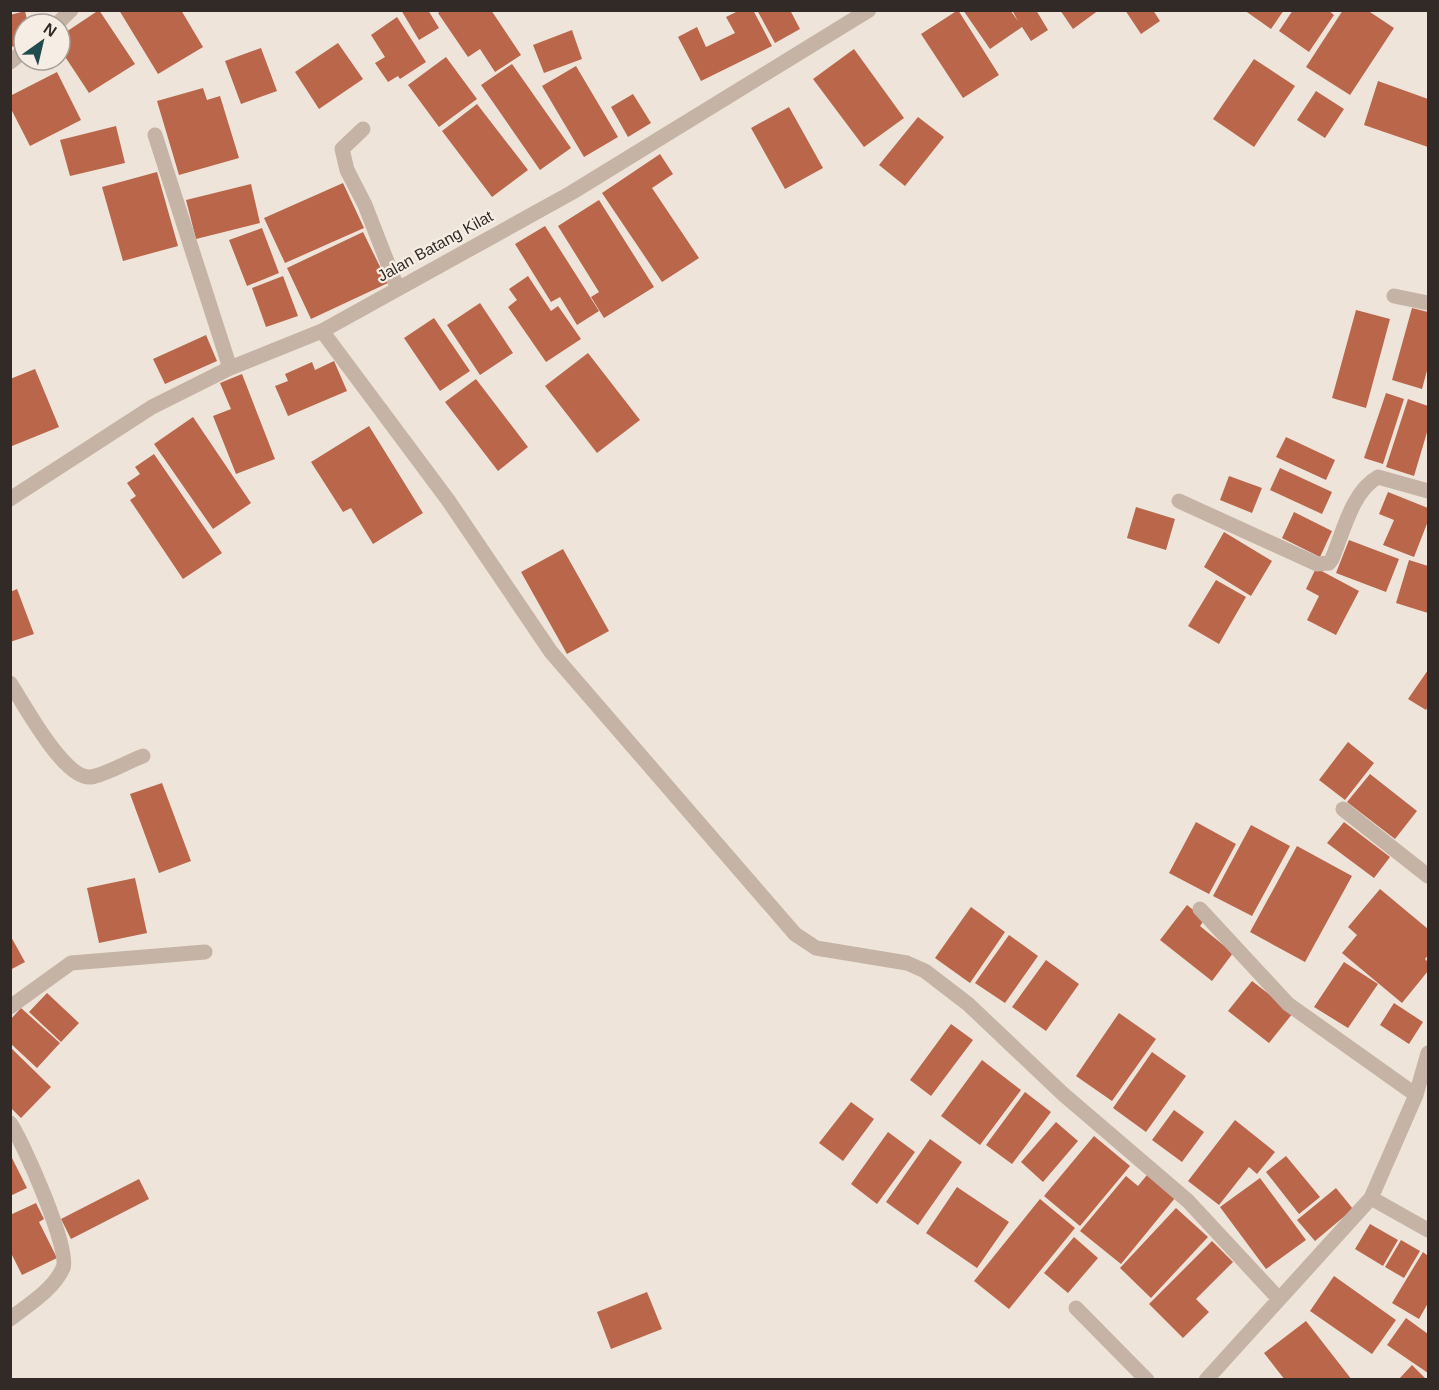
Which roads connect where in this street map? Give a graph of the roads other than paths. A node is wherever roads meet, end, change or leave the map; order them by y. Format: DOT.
graph roads {
  1 [pos="869,10"];
  2 [pos="363,129"];
  3 [pos="155,135"];
  4 [pos="397,287"];
  5 [pos="1394,296"];
  6 [pos="1428,303"];
  7 [pos="322,331"];
  8 [pos="230,368"];
  9 [pos="1428,491"];
  10 [pos="10,499"];
  11 [pos="1179,501"];
  12 [pos="10,683"];
  13 [pos="143,756"];
  14 [pos="1342,809"];
  15 [pos="1428,876"];
  16 [pos="1200,909"];
  17 [pos="205,952"];
  18 [pos="10,1007"];
  19 [pos="1428,1053"];
  20 [pos="1416,1095"];
  21 [pos="10,1123"];
  22 [pos="1371,1198"];
  23 [pos="1428,1230"];
  24 [pos="1279,1299"];
  25 [pos="1076,1308"];
  26 [pos="10,1319"];
  27 [pos="1147,1380"];
  28 [pos="1206,1380"];
  1 -- 4 [label="street, Jalan Batang Kilat"];
  2 -- 4 [label="street"];
  3 -- 8 [label="street"];
  4 -- 7 [label="street, Jalan Batang Kilat"];
  5 -- 6 [label="street"];
  7 -- 8 [label="street, Jalan Batang Kilat"];
  7 -- 24 [label="street"];
  8 -- 10 [label="street, Jalan Batang Kilat"];
  9 -- 11 [label="street"];
  12 -- 13 [label="street"];
  14 -- 15 [label="street"];
  16 -- 20 [label="street"];
  17 -- 18 [label="street"];
  19 -- 20 [label="street"];
  20 -- 22 [label="street"];
  21 -- 26 [label="street"];
  22 -- 23 [label="street"];
  22 -- 24 [label="street"];
  24 -- 28 [label="street"];
  25 -- 27 [label="street"];
}
